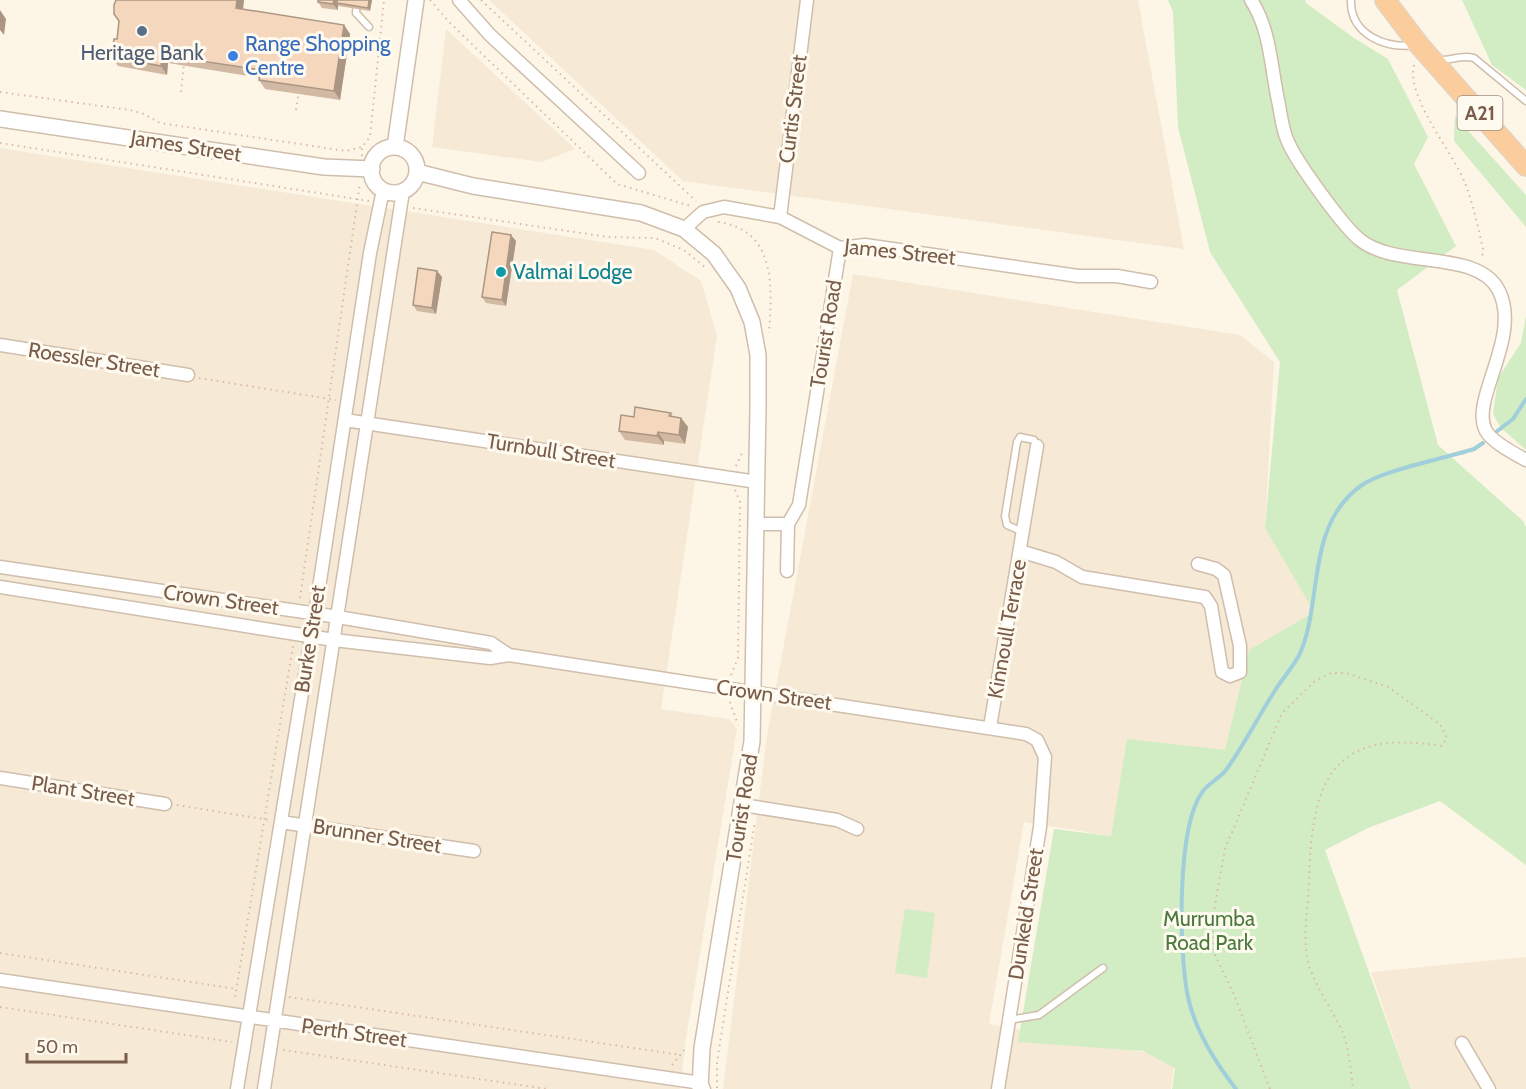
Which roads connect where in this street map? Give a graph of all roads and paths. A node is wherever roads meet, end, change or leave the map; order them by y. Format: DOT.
graph roads {
  1 [pos="357,0"];
  2 [pos="384,0"];
  3 [pos="416,0"];
  4 [pos="430,0"];
  5 [pos="459,0"];
  6 [pos="481,0"];
  7 [pos="807,0"];
  8 [pos="1251,0"];
  9 [pos="1352,0"];
  10 [pos="1385,0"];
  11 [pos="369,27"];
  12 [pos="1419,45"];
  13 [pos="186,54"];
  14 [pos="1433,60"];
  15 [pos="300,82"];
  16 [pos="1417,89"];
  17 [pos="0,92"];
  18 [pos="181,92"];
  19 [pos="1526,101"];
  20 [pos="296,110"];
  21 [pos="0,119"];
  22 [pos="0,143"];
  23 [pos="362,147"];
  24 [pos="395,147"];
  25 [pos="1526,166"];
  26 [pos="366,169"];
  27 [pos="417,172"];
  28 [pos="639,173"];
  29 [pos="382,196"];
  30 [pos="359,199"];
  31 [pos="402,199"];
  32 [pos="696,201"];
  33 [pos="691,206"];
  34 [pos="780,217"];
  35 [pos="684,229"];
  36 [pos="840,248"];
  37 [pos="1480,270"];
  38 [pos="709,271"];
  39 [pos="1151,282"];
  40 [pos="0,345"];
  41 [pos="188,375"];
  42 [pos="330,399"];
  43 [pos="348,402"];
  44 [pos="345,420"];
  45 [pos="368,423"];
  46 [pos="1037,446"];
  47 [pos="743,451"];
  48 [pos="1526,460"];
  49 [pos="735,479"];
  50 [pos="757,482"];
  51 [pos="756,524"];
  52 [pos="788,524"];
  53 [pos="1023,532"];
  54 [pos="1020,551"];
  55 [pos="1198,564"];
  56 [pos="0,567"];
  57 [pos="787,571"];
  58 [pos="0,587"];
  59 [pos="298,612"];
  60 [pos="315,614"];
  61 [pos="338,618"];
  62 [pos="295,633"];
  63 [pos="311,636"];
  64 [pos="334,640"];
  65 [pos="509,655"];
  66 [pos="730,689"];
  67 [pos="754,692"];
  68 [pos="739,727"];
  69 [pos="990,727"];
  70 [pos="1037,740"];
  71 [pos="0,778"];
  72 [pos="165,804"];
  73 [pos="742,805"];
  74 [pos="264,819"];
  75 [pos="281,822"];
  76 [pos="306,825"];
  77 [pos="856,829"];
  78 [pos="474,851"];
  79 [pos="0,953"];
  80 [pos="1103,968"];
  81 [pos="0,980"];
  82 [pos="237,988"];
  83 [pos="278,995"];
  84 [pos="235,997"];
  85 [pos="246,1017"];
  86 [pos="1009,1020"];
  87 [pos="273,1021"];
  88 [pos="689,1037"];
  89 [pos="1462,1043"];
  90 [pos="681,1055"];
  91 [pos="669,1079"];
  92 [pos="702,1087"];
  93 [pos="237,1089"];
  94 [pos="264,1089"];
  95 [pos="999,1089"];
  96 [pos="1270,1089"];
  97 [pos="1353,1089"];
  98 [pos="1489,1089"];
  1 -- 11 [label="lane"];
  2 -- 23 [label="path"];
  3 -- 24 [label="street"];
  4 -- 33 [label="path"];
  5 -- 28 [label="street"];
  6 -- 32 [label="path"];
  7 -- 34 [label="street, Curtis Street"];
  8 -- 37 [label="street"];
  9 -- 12 [label="lane"];
  10 -- 12 [label="highway, A21"];
  12 -- 14 [label="highway, A21"];
  13 -- 18 [label="path"];
  14 -- 19 [label="lane"];
  14 -- 25 [label="highway, A21"];
  15 -- 20 [label="path"];
  16 -- 37 [label="path"];
  17 -- 23 [label="path"];
  21 -- 26 [label="street, James Street"];
  22 -- 30 [label="path"];
  23 -- 26 [label="path"];
  24 -- 26 [label="street"];
  24 -- 27 [label="street"];
  26 -- 29 [label="street"];
  26 -- 30 [label="path"];
  27 -- 31 [label="street"];
  27 -- 35 [label="street"];
  29 -- 30 [label="path"];
  29 -- 31 [label="street"];
  29 -- 43 [label="street, Burke Street"];
  30 -- 42 [label="path"];
  31 -- 38 [label="path"];
  31 -- 45 [label="street, Burke Street"];
  34 -- 35 [label="street, James Street"];
  34 -- 36 [label="street, James Street"];
  35 -- 50 [label="street, Tourist Road"];
  36 -- 39 [label="street, James Street"];
  36 -- 52 [label="street, Tourist Road"];
  37 -- 48 [label="street"];
  40 -- 41 [label="street, Roessler Street"];
  41 -- 42 [label="path"];
  42 -- 43 [label="path"];
  42 -- 59 [label="path"];
  43 -- 44 [label="street, Burke Street"];
  44 -- 45 [label="street, Turnbull Street"];
  44 -- 60 [label="street, Burke Street"];
  45 -- 49 [label="street, Turnbull Street"];
  45 -- 61 [label="street, Burke Street"];
  46 -- 53 [label="street, Kinnoull Terrace"];
  46 -- 53 [label="lane, Kinnoull Terrace"];
  47 -- 49 [label="path"];
  49 -- 50 [label="street, Turnbull Street"];
  49 -- 66 [label="path"];
  50 -- 51 [label="street, Tourist Road"];
  51 -- 52 [label="street"];
  51 -- 67 [label="street, Tourist Road"];
  52 -- 57 [label="street, Tourist Road"];
  53 -- 54 [label="street, Kinnoull Terrace"];
  54 -- 55 [label="street"];
  54 -- 69 [label="street, Kinnoull Terrace"];
  56 -- 59 [label="street, Crown Street"];
  58 -- 62 [label="street, Crown Street"];
  59 -- 60 [label="street, Crown Street"];
  60 -- 61 [label="street, Crown Street"];
  60 -- 63 [label="street, Burke Street"];
  61 -- 64 [label="street, Burke Street"];
  61 -- 65 [label="street, Crown Street"];
  62 -- 63 [label="street, Crown Street"];
  62 -- 74 [label="path"];
  63 -- 64 [label="street, Crown Street"];
  63 -- 75 [label="street, Burke Street"];
  64 -- 65 [label="street, Crown Street"];
  64 -- 76 [label="street, Burke Street"];
  65 -- 66 [label="street, Crown Street"];
  66 -- 67 [label="street, Crown Street"];
  66 -- 68 [label="path"];
  67 -- 69 [label="street, Crown Street"];
  67 -- 73 [label="street, Tourist Road"];
  69 -- 70 [label="street, Crown Street"];
  70 -- 86 [label="street, Dunkeld Street"];
  71 -- 72 [label="street, Plant Street"];
  72 -- 74 [label="path"];
  73 -- 77 [label="street"];
  73 -- 92 [label="street, Tourist Road"];
  74 -- 75 [label="path"];
  74 -- 82 [label="path"];
  75 -- 76 [label="street, Brunner Street"];
  75 -- 85 [label="street, Burke Street"];
  76 -- 78 [label="street, Brunner Street"];
  76 -- 83 [label="street, Burke Street"];
  79 -- 82 [label="path"];
  80 -- 86 [label="lane"];
  81 -- 85 [label="street, Perth Street"];
  82 -- 84 [label="path"];
  83 -- 87 [label="street, Burke Street"];
  83 -- 90 [label="path"];
  85 -- 87 [label="street, Perth Street"];
  85 -- 93 [label="street, Burke Street"];
  86 -- 95 [label="street, Dunkeld Street"];
  87 -- 91 [label="street, Perth Street"];
  87 -- 94 [label="street, Burke Street"];
  88 -- 90 [label="path"];
  89 -- 98 [label="street"];
  90 -- 91 [label="path"];
  91 -- 92 [label="street, Perth Street"];
  96 -- 97 [label="path"];
}
